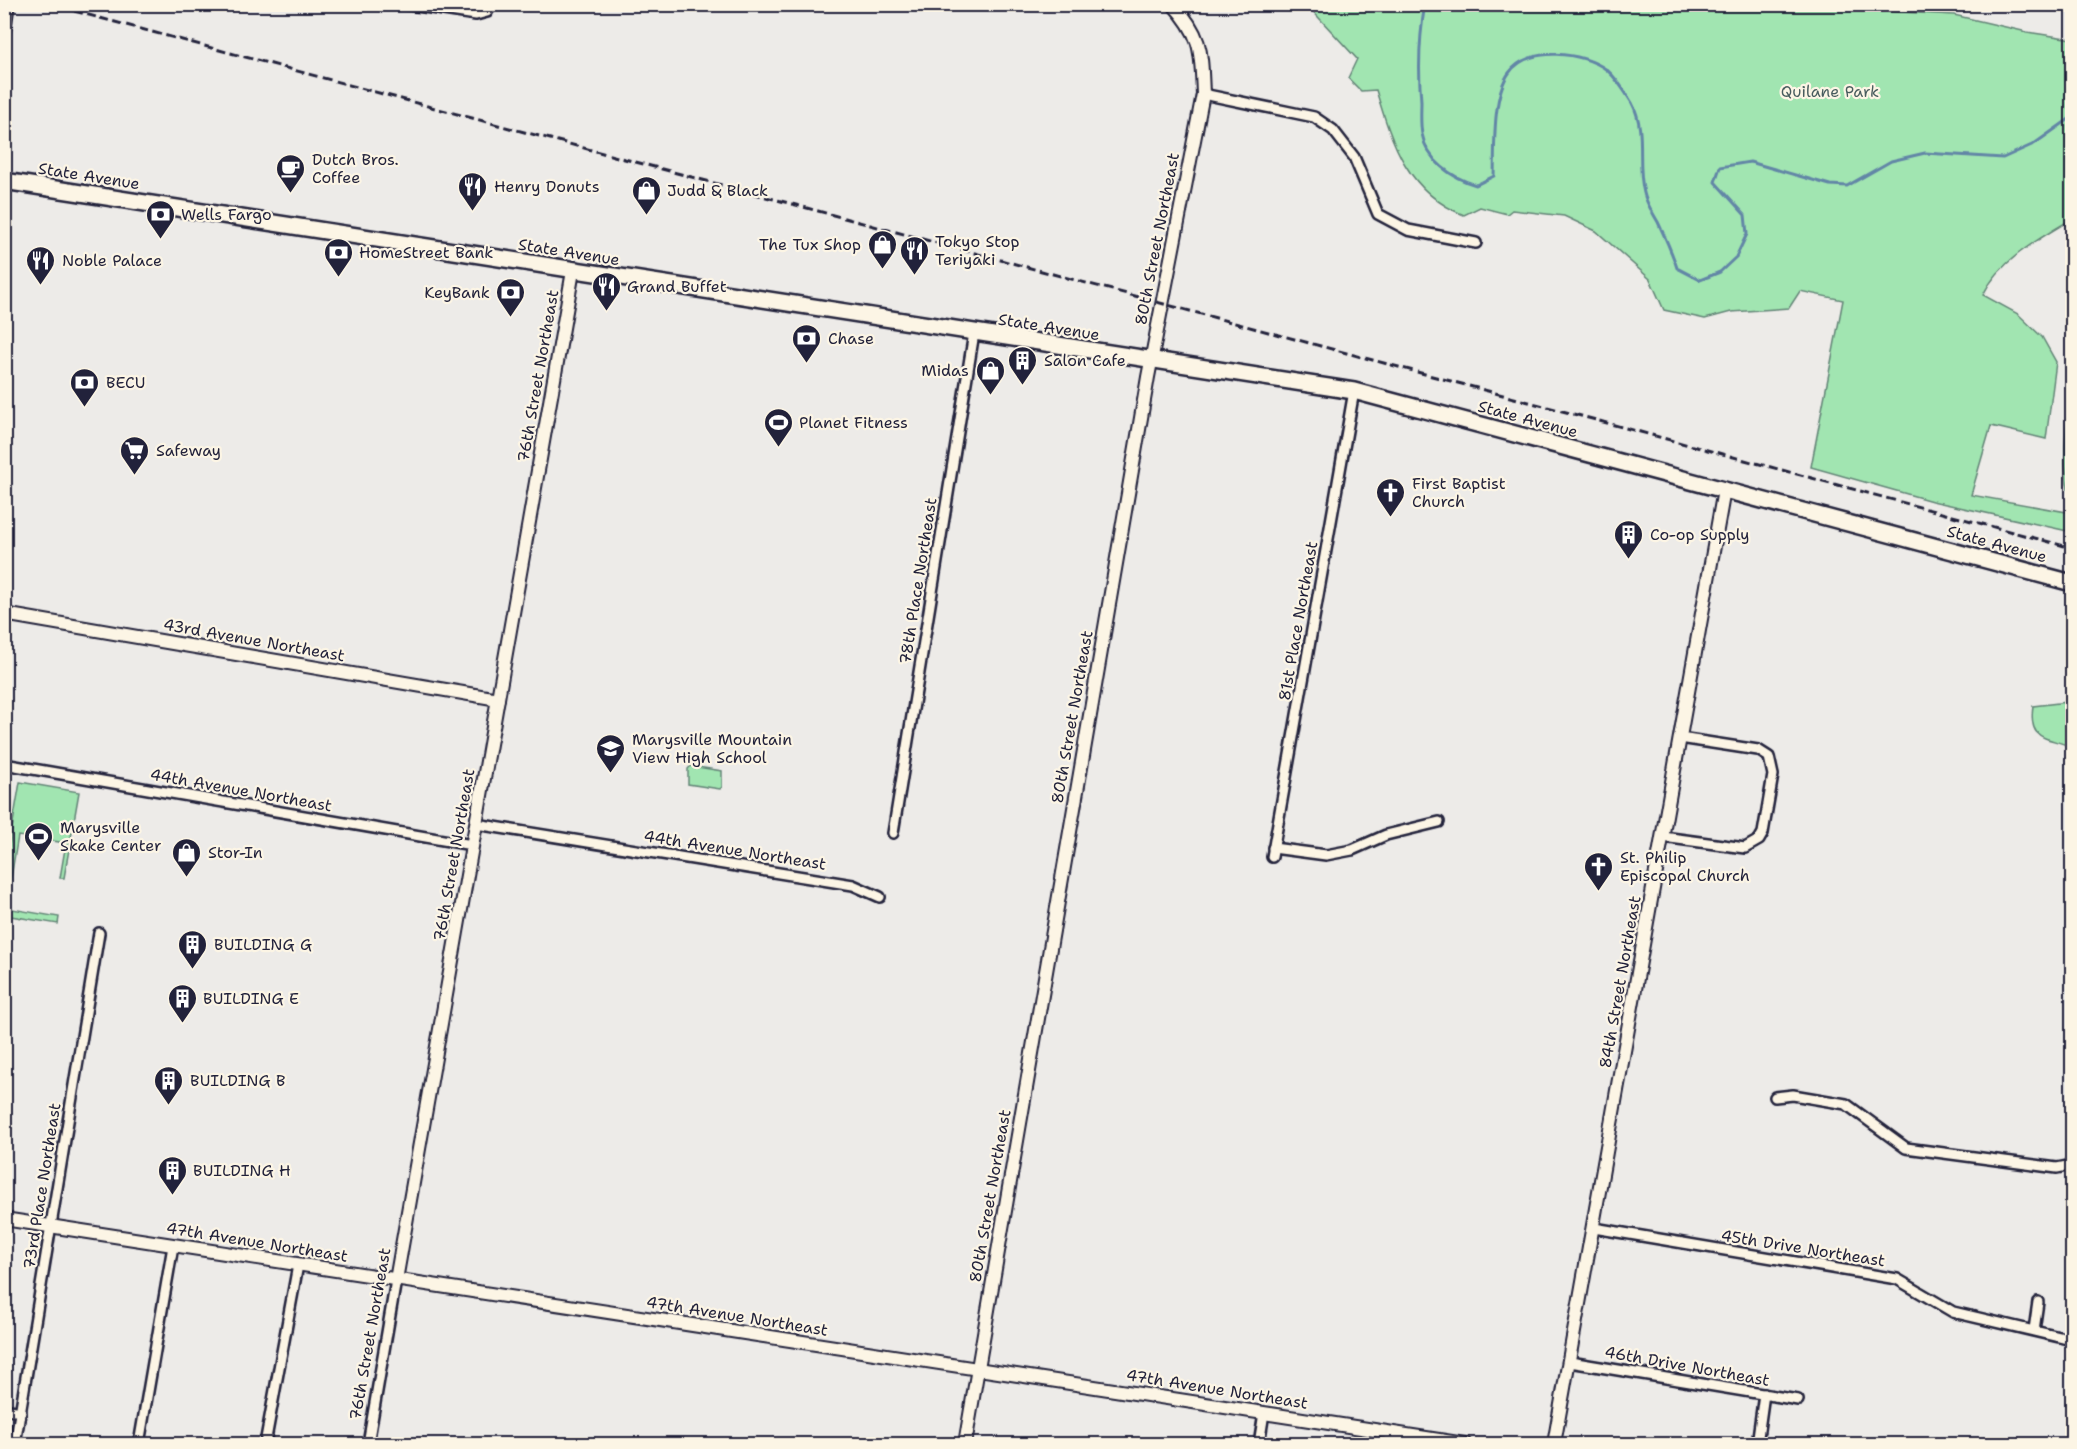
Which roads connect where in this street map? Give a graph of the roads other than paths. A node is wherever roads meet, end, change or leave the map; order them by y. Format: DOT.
graph roads {
  1 [pos="8,4"];
  2 [pos="404,4"];
  3 [pos="1173,4"];
  4 [pos="489,8"];
  5 [pos="4,30"];
  6 [pos="1203,94"];
  7 [pos="4,181"];
  8 [pos="1476,243"];
  9 [pos="573,271"];
  10 [pos="974,333"];
  11 [pos="1151,361"];
  12 [pos="1354,391"];
  13 [pos="1724,490"];
  14 [pos="2073,583"];
  15 [pos="4,614"];
  16 [pos="498,699"];
  17 [pos="1680,738"];
  18 [pos="4,764"];
  19 [pos="1439,822"];
  20 [pos="476,824"];
  21 [pos="893,833"];
  22 [pos="1663,837"];
  23 [pos="472,845"];
  24 [pos="880,897"];
  25 [pos="99,933"];
  26 [pos="1775,1097"];
  27 [pos="2073,1165"];
  28 [pos="4,1220"];
  29 [pos="51,1227"];
  30 [pos="1594,1228"];
  31 [pos="173,1246"];
  32 [pos="298,1265"];
  33 [pos="396,1280"];
  34 [pos="2038,1302"];
  35 [pos="2034,1330"];
  36 [pos="2073,1340"];
  37 [pos="1570,1362"];
  38 [pos="978,1370"];
  39 [pos="1764,1394"];
  40 [pos="1798,1400"];
  41 [pos="4,1409"];
  42 [pos="21,1412"];
  43 [pos="1264,1413"];
  44 [pos="15,1444"];
  45 [pos="139,1444"];
  46 [pos="265,1444"];
  47 [pos="368,1444"];
  48 [pos="964,1444"];
  49 [pos="1259,1444"];
  50 [pos="1465,1444"];
  51 [pos="1554,1444"];
  52 [pos="1757,1444"];
  1 -- 5 [label="street"];
  2 -- 4 [label="street"];
  3 -- 6 [label="street, 80th Street Northeast"];
  6 -- 8 [label="street"];
  6 -- 11 [label="street, 80th Street Northeast"];
  7 -- 9 [label="main road, State Avenue"];
  9 -- 10 [label="main road, State Avenue"];
  9 -- 16 [label="street, 76th Street Northeast"];
  10 -- 11 [label="main road, State Avenue"];
  10 -- 21 [label="street, 78th Place Northeast"];
  11 -- 12 [label="main road, State Avenue"];
  11 -- 38 [label="street, 80th Street Northeast"];
  12 -- 13 [label="main road, State Avenue"];
  12 -- 19 [label="street, 81st Place Northeast"];
  13 -- 14 [label="main road, State Avenue"];
  13 -- 17 [label="street, 84th Street Northeast"];
  15 -- 16 [label="street, 43rd Avenue Northeast"];
  16 -- 20 [label="street, 76th Street Northeast"];
  17 -- 22 [label="street, 84th Street Northeast"];
  17 -- 22 [label="street"];
  18 -- 23 [label="street, 44th Avenue Northeast"];
  20 -- 23 [label="street, 76th Street Northeast"];
  20 -- 24 [label="street, 44th Avenue Northeast"];
  22 -- 30 [label="street, 84th Street Northeast"];
  23 -- 33 [label="street, 76th Street Northeast"];
  25 -- 29 [label="street, 73rd Place Northeast"];
  26 -- 27 [label="street"];
  28 -- 29 [label="street, 47th Avenue Northeast"];
  29 -- 31 [label="street, 47th Avenue Northeast"];
  29 -- 42 [label="street, 73rd Place Northeast"];
  30 -- 35 [label="street, 45th Drive Northeast"];
  30 -- 37 [label="street, 84th Street Northeast"];
  31 -- 32 [label="street, 47th Avenue Northeast"];
  31 -- 45 [label="street"];
  32 -- 33 [label="street, 47th Avenue Northeast"];
  32 -- 46 [label="street"];
  33 -- 38 [label="street, 47th Avenue Northeast"];
  33 -- 47 [label="street, 76th Street Northeast"];
  34 -- 35 [label="street"];
  35 -- 36 [label="street, 45th Drive Northeast"];
  37 -- 39 [label="street, 46th Drive Northeast"];
  37 -- 51 [label="street, 84th Street Northeast"];
  38 -- 43 [label="street, 47th Avenue Northeast"];
  38 -- 48 [label="street, 80th Street Northeast"];
  39 -- 40 [label="street, 46th Drive Northeast"];
  39 -- 52 [label="street"];
  41 -- 42 [label="street"];
  42 -- 44 [label="street, 73rd Place Northeast"];
  43 -- 49 [label="street"];
  43 -- 50 [label="street, 47th Avenue Northeast"];
}
